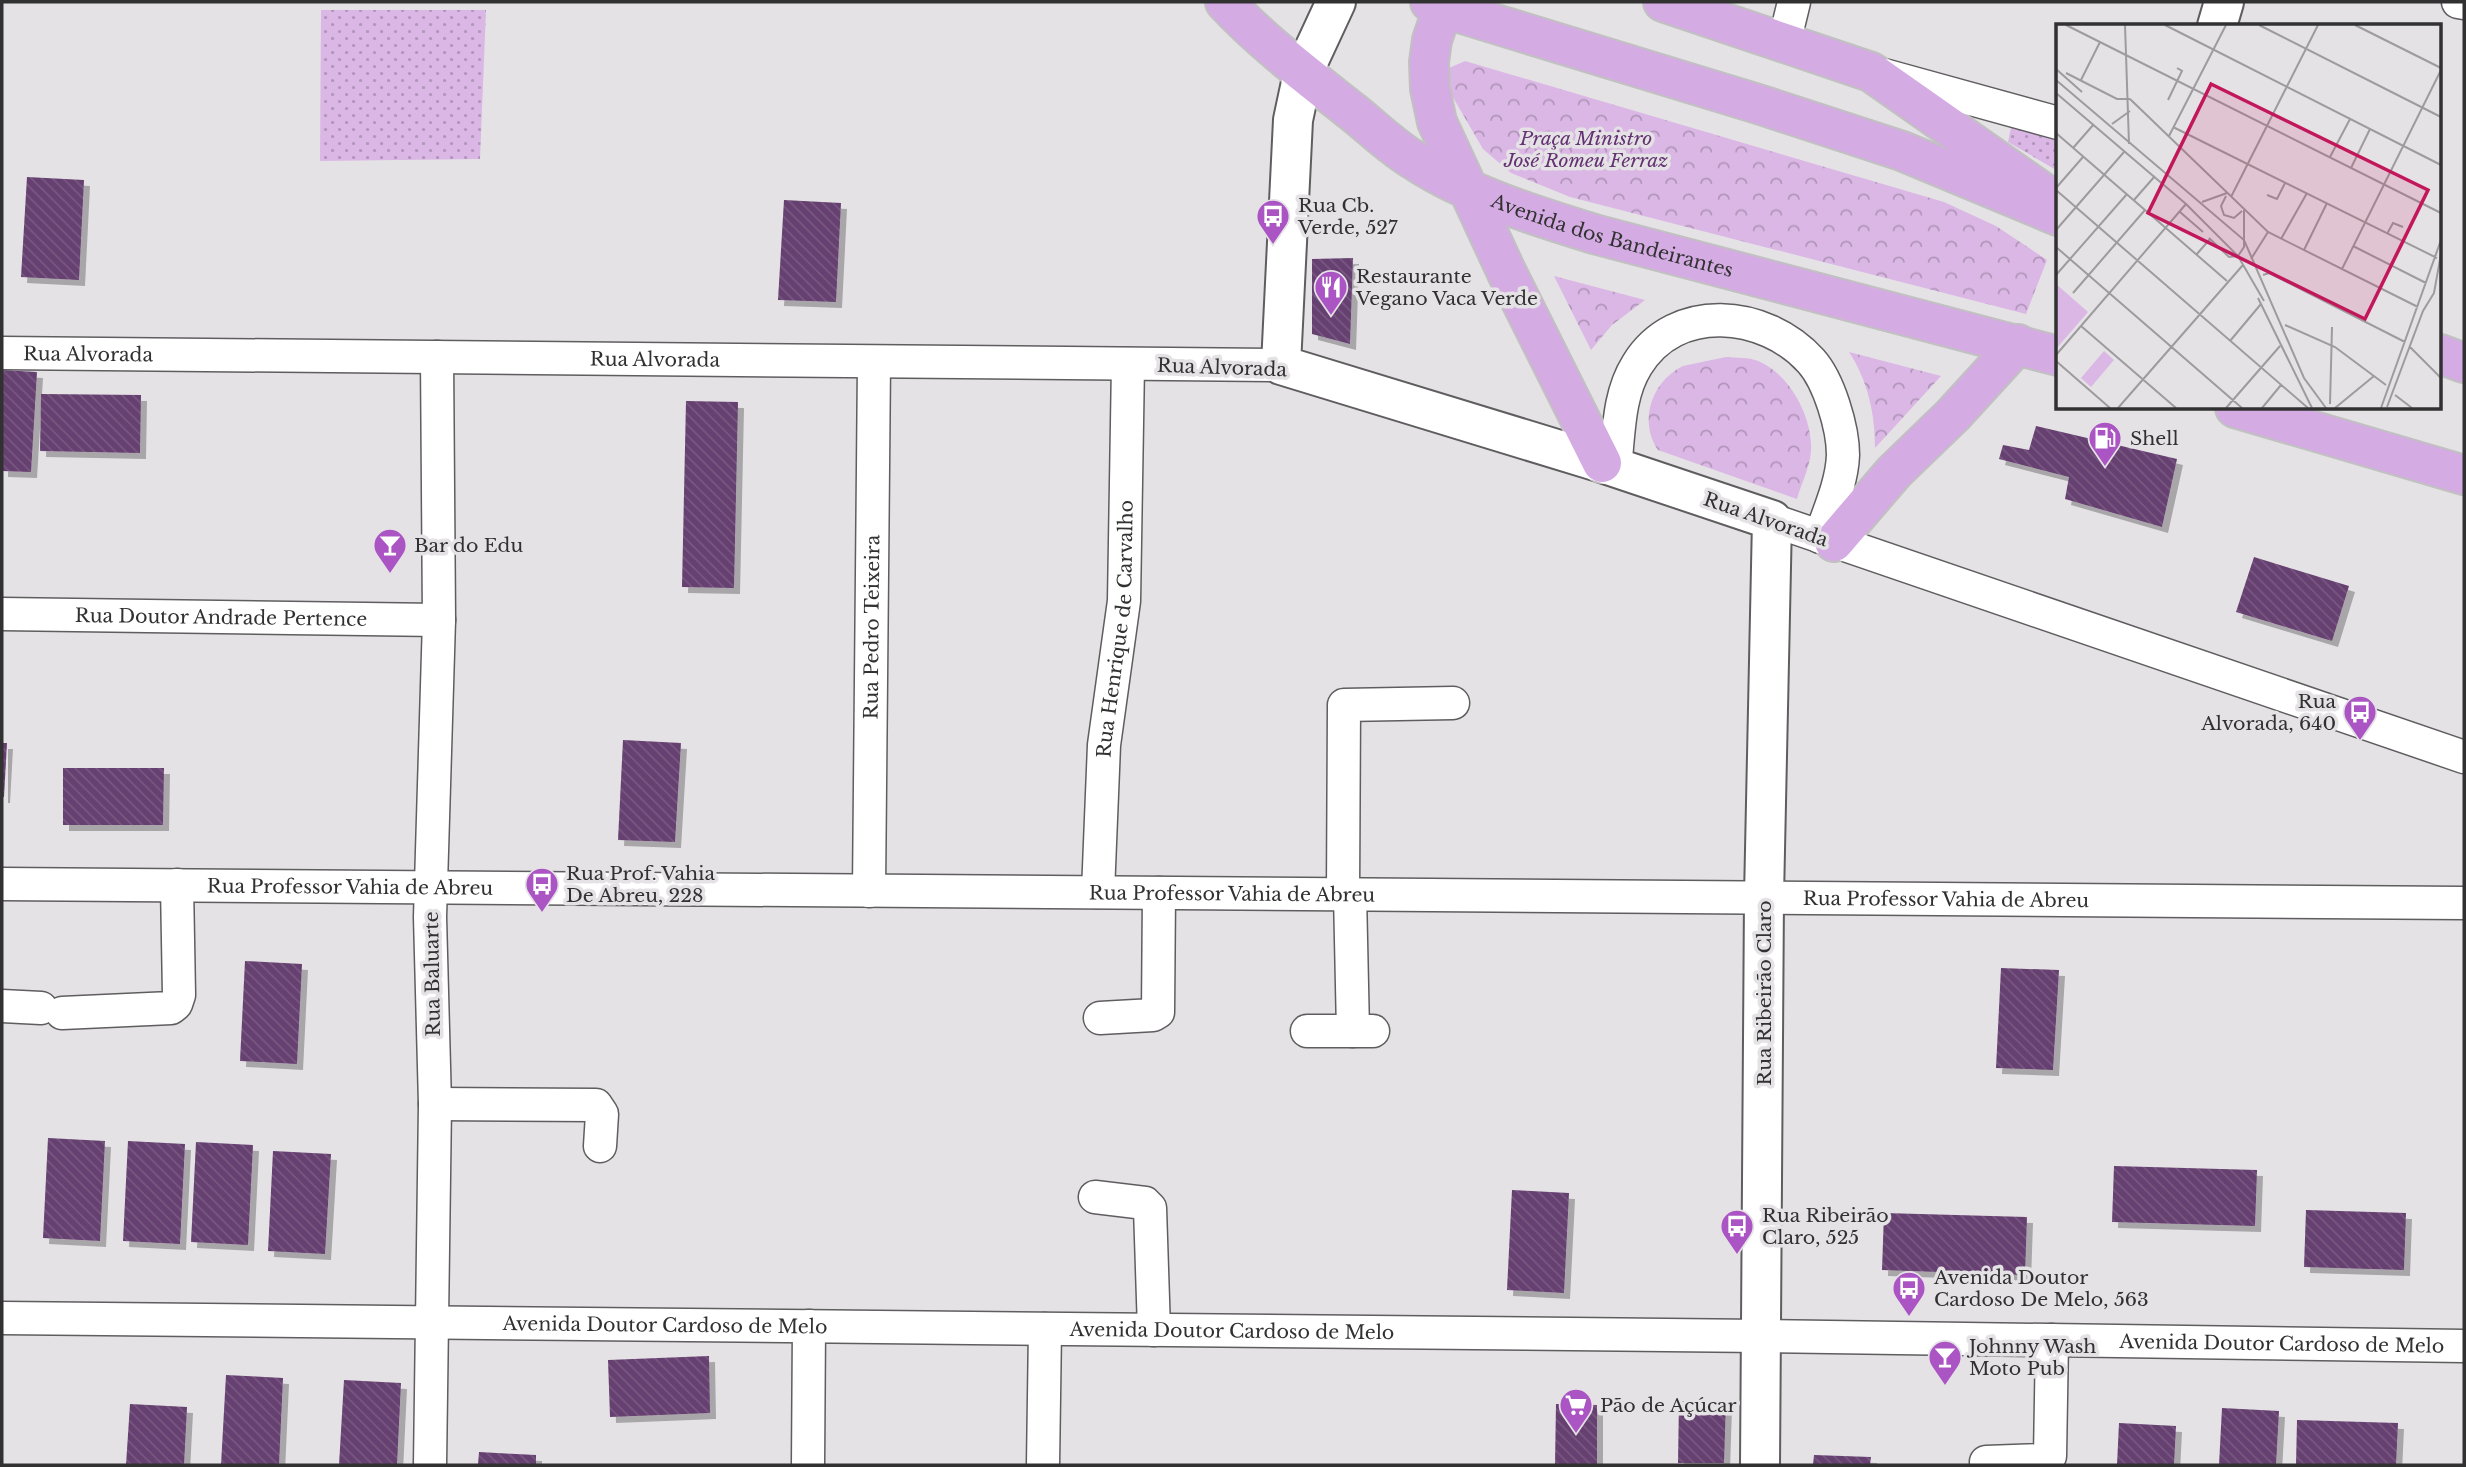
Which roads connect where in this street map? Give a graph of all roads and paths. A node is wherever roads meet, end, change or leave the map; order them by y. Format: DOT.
graph roads {
  1 [pos="1225,2"];
  2 [pos="1336,2"];
  3 [pos="1663,2"];
  4 [pos="1794,2"];
  5 [pos="2224,2"];
  6 [pos="2459,2"];
  7 [pos="2464,3"];
  8 [pos="1440,4"];
  9 [pos="2218,24"];
  10 [pos="1784,43"];
  11 [pos="1871,72"];
  12 [pos="1303,73"];
  13 [pos="2056,122"];
  14 [pos="1466,187"];
  15 [pos="2056,202"];
  16 [pos="2056,215"];
  17 [pos="2018,344"];
  18 [pos="2,353"];
  19 [pos="2056,355"];
  20 [pos="2442,355"];
  21 [pos="437,357"];
  22 [pos="874,362"];
  23 [pos="2464,363"];
  24 [pos="1128,364"];
  25 [pos="1281,365"];
  26 [pos="2242,410"];
  27 [pos="1609,466"];
  28 [pos="2464,475"];
  29 [pos="1772,520"];
  30 [pos="1827,539"];
  31 [pos="2,614"];
  32 [pos="439,620"];
  33 [pos="1453,703"];
  34 [pos="2464,757"];
  35 [pos="2,884"];
  36 [pos="177,885"];
  37 [pos="431,887"];
  38 [pos="869,891"];
  39 [pos="1098,892"];
  40 [pos="1159,892"];
  41 [pos="1347,894"];
  42 [pos="1764,897"];
  43 [pos="2464,903"];
  44 [pos="2,1006"];
  45 [pos="1100,1018"];
  46 [pos="1307,1031"];
  47 [pos="435,1104"];
  48 [pos="600,1146"];
  49 [pos="1095,1197"];
  50 [pos="2,1318"];
  51 [pos="432,1322"];
  52 [pos="809,1326"];
  53 [pos="1045,1329"];
  54 [pos="1154,1330"];
  55 [pos="1761,1336"];
  56 [pos="2052,1340"];
  57 [pos="2464,1346"];
  58 [pos="1986,1462"];
  59 [pos="430,1465"];
  60 [pos="808,1465"];
  61 [pos="1043,1465"];
  62 [pos="1760,1465"];
  1 -- 12 [label="highway, Avenida dos Bandeirantes"];
  2 -- 12 [label="street"];
  3 -- 10 [label="highway"];
  4 -- 10 [label="street"];
  5 -- 9 [label="street"];
  6 -- 7 [label="street"];
  8 -- 14 [label="highway"];
  8 -- 16 [label="highway"];
  10 -- 11 [label="highway"];
  11 -- 13 [label="street"];
  11 -- 15 [label="highway"];
  12 -- 14 [label="highway, Avenida dos Bandeirantes"];
  12 -- 25 [label="street"];
  14 -- 17 [label="highway, Avenida dos Bandeirantes"];
  14 -- 27 [label="highway"];
  17 -- 19 [label="highway, Avenida dos Bandeirantes"];
  17 -- 30 [label="highway"];
  18 -- 21 [label="street, Rua Alvorada"];
  20 -- 23 [label="highway"];
  21 -- 22 [label="street, Rua Alvorada"];
  21 -- 32 [label="street, Rua Baluarte"];
  22 -- 24 [label="street, Rua Alvorada"];
  22 -- 38 [label="street, Rua Pedro Teixeira"];
  24 -- 25 [label="street, Rua Alvorada"];
  24 -- 39 [label="street, Rua Henrique de Carvalho"];
  25 -- 27 [label="street, Rua Alvorada"];
  26 -- 28 [label="highway"];
  27 -- 29 [label="street, Rua Alvorada"];
  27 -- 30 [label="street"];
  29 -- 30 [label="street, Rua Alvorada"];
  29 -- 42 [label="street, Rua Ribeirão Claro"];
  30 -- 34 [label="street, Rua Alvorada"];
  31 -- 32 [label="street, Rua Doutor Andrade Pertence"];
  32 -- 37 [label="street, Rua Baluarte"];
  33 -- 41 [label="street"];
  35 -- 36 [label="street, Rua Professor Vahia de Abreu"];
  36 -- 37 [label="street, Rua Professor Vahia de Abreu"];
  36 -- 44 [label="street"];
  37 -- 38 [label="street, Rua Professor Vahia de Abreu"];
  37 -- 47 [label="street, Rua Baluarte"];
  38 -- 39 [label="street, Rua Professor Vahia de Abreu"];
  39 -- 40 [label="street, Rua Professor Vahia de Abreu"];
  40 -- 41 [label="street, Rua Professor Vahia de Abreu"];
  40 -- 45 [label="street"];
  41 -- 42 [label="street, Rua Professor Vahia de Abreu"];
  41 -- 46 [label="street"];
  42 -- 43 [label="street, Rua Professor Vahia de Abreu"];
  42 -- 55 [label="street, Rua Ribeirão Claro"];
  47 -- 48 [label="street"];
  47 -- 51 [label="street, Rua Baluarte"];
  49 -- 54 [label="street"];
  50 -- 51 [label="street, Avenida Doutor Cardoso de Melo"];
  51 -- 52 [label="street, Avenida Doutor Cardoso de Melo"];
  51 -- 59 [label="street, Rua Baluarte"];
  52 -- 53 [label="street, Avenida Doutor Cardoso de Melo"];
  52 -- 60 [label="street"];
  53 -- 54 [label="street, Avenida Doutor Cardoso de Melo"];
  53 -- 61 [label="street"];
  54 -- 55 [label="street, Avenida Doutor Cardoso de Melo"];
  55 -- 56 [label="street, Avenida Doutor Cardoso de Melo"];
  55 -- 62 [label="street, Rua Ribeirão Claro"];
  56 -- 57 [label="street, Avenida Doutor Cardoso de Melo"];
  56 -- 58 [label="street"];
}
